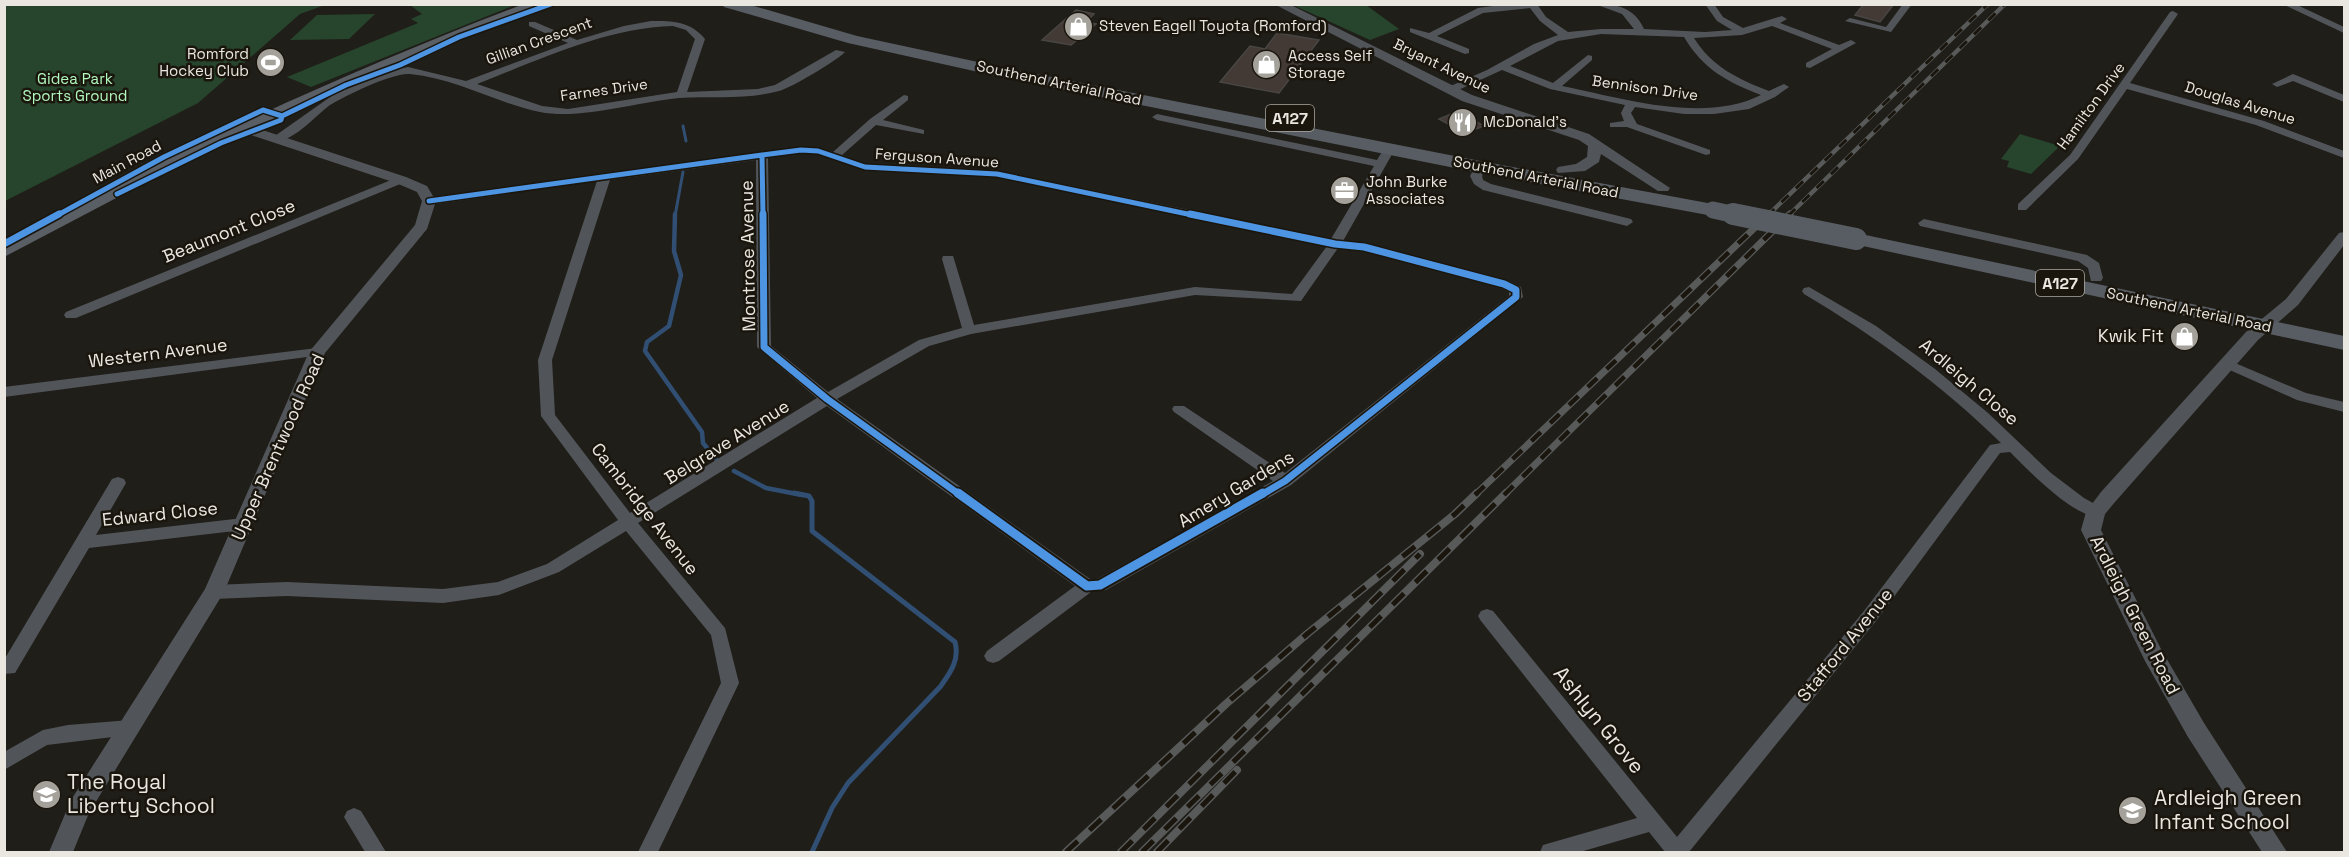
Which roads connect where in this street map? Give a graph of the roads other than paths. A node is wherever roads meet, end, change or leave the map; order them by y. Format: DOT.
graph roads {
  1 [pos="538,4"];
  2 [pos="729,4"];
  3 [pos="1278,4"];
  4 [pos="1599,4"];
  5 [pos="1709,4"];
  6 [pos="1908,4"];
  7 [pos="2286,4"];
  8 [pos="1532,5"];
  9 [pos="760,6"];
  10 [pos="2173,14"];
  11 [pos="1850,21"];
  12 [pos="532,24"];
  13 [pos="1413,30"];
  14 [pos="2344,30"];
  15 [pos="1742,32"];
  16 [pos="1641,33"];
  17 [pos="856,34"];
  18 [pos="1430,36"];
  19 [pos="1567,36"];
  20 [pos="1688,36"];
  21 [pos="576,43"];
  22 [pos="1851,43"];
  23 [pos="1449,45"];
  24 [pos="1840,49"];
  25 [pos="1434,51"];
  26 [pos="1465,51"];
  27 [pos="840,52"];
  28 [pos="1588,58"];
  29 [pos="1810,65"];
  30 [pos="1501,66"];
  31 [pos="2293,77"];
  32 [pos="2326,82"];
  33 [pos="467,84"];
  34 [pos="2277,84"];
  35 [pos="2125,85"];
  36 [pos="1554,87"];
  37 [pos="1784,87"];
  38 [pos="1450,90"];
  39 [pos="681,95"];
  40 [pos="1772,95"];
  41 [pos="904,98"];
  42 [pos="2344,99"];
  43 [pos="1631,103"];
  44 [pos="1157,117"];
  45 [pos="874,121"];
  46 [pos="1630,124"];
  47 [pos="1614,125"];
  48 [pos="242,128"];
  49 [pos="920,132"];
  50 [pos="278,138"];
  51 [pos="1595,145"];
  52 [pos="1706,152"];
  53 [pos="2344,154"];
  54 [pos="762,155"];
  55 [pos="1384,156"];
  56 [pos="834,157"];
  57 [pos="1480,167"];
  58 [pos="1563,170"];
  59 [pos="605,176"];
  60 [pos="401,180"];
  61 [pos="1663,188"];
  62 [pos="429,201"];
  63 [pos="1718,205"];
  64 [pos="2022,207"];
  65 [pos="1627,222"];
  66 [pos="1924,223"];
  67 [pos="1861,234"];
  68 [pos="2344,236"];
  69 [pos="1335,244"];
  70 [pos="4,251"];
  71 [pos="948,259"];
  72 [pos="2096,278"];
  73 [pos="1809,291"];
  74 [pos="71,315"];
  75 [pos="2272,319"];
  76 [pos="2344,327"];
  77 [pos="969,330"];
  78 [pos="2344,336"];
  79 [pos="2344,343"];
  80 [pos="317,352"];
  81 [pos="2228,364"];
  82 [pos="4,392"];
  83 [pos="827,399"];
  84 [pos="2344,407"];
  85 [pos="1179,409"];
  86 [pos="2014,446"];
  87 [pos="1285,481"];
  88 [pos="118,483"];
  89 [pos="2096,512"];
  90 [pos="627,521"];
  91 [pos="243,524"];
  92 [pos="84,543"];
  93 [pos="1087,586"];
  94 [pos="214,592"];
  95 [pos="1487,616"];
  96 [pos="993,656"];
  97 [pos="9,668"];
  98 [pos="130,728"];
  99 [pos="4,762"];
  100 [pos="354,817"];
  101 [pos="1653,822"];
  102 [pos="61,852"];
  103 [pos="376,852"];
  104 [pos="648,852"];
  105 [pos="1550,852"];
  106 [pos="1677,852"];
  107 [pos="2275,852"];
  1 -- 48 [label="main road, Main Road"];
  2 -- 17 [label="highway, Southend Arterial Road / A127"];
  3 -- 38 [label="street, Bryant Avenue"];
  4 -- 16 [label="street"];
  5 -- 15 [label="street"];
  6 -- 11 [label="street"];
  7 -- 14 [label="street"];
  8 -- 18 [label="street"];
  8 -- 19 [label="street"];
  9 -- 17 [label="highway, A127"];
  10 -- 35 [label="street, Hamilton Drive"];
  12 -- 21 [label="street"];
  13 -- 18 [label="street"];
  15 -- 20 [label="street"];
  15 -- 24 [label="street"];
  16 -- 19 [label="street"];
  16 -- 20 [label="street"];
  17 -- 55 [label="highway, Southend Arterial Road / A127"];
  17 -- 58 [label="highway, Southend Arterial Road / A127"];
  18 -- 23 [label="street"];
  19 -- 30 [label="street"];
  20 -- 40 [label="street"];
  21 -- 33 [label="street, Gillian Crescent"];
  21 -- 39 [label="street, Gillian Crescent"];
  22 -- 24 [label="street"];
  23 -- 25 [label="street"];
  23 -- 26 [label="street"];
  24 -- 29 [label="street"];
  27 -- 39 [label="street, Farnes Drive"];
  28 -- 36 [label="street"];
  30 -- 36 [label="street, Bennison Drive"];
  30 -- 38 [label="street"];
  31 -- 32 [label="street"];
  31 -- 34 [label="street"];
  31 -- 42 [label="street"];
  33 -- 39 [label="street, Farnes Drive"];
  33 -- 50 [label="street, Farnes Drive"];
  35 -- 53 [label="street, Douglas Avenue"];
  35 -- 64 [label="street, Hamilton Drive"];
  36 -- 43 [label="street, Bennison Drive"];
  37 -- 40 [label="street, Bennison Drive"];
  38 -- 51 [label="street, Bryant Avenue"];
  40 -- 43 [label="street, Bennison Drive"];
  41 -- 45 [label="street"];
  43 -- 46 [label="street"];
  44 -- 55 [label="street"];
  45 -- 49 [label="street"];
  45 -- 56 [label="street"];
  46 -- 47 [label="street"];
  46 -- 52 [label="street"];
  48 -- 50 [label="street"];
  48 -- 70 [label="main road, Main Road"];
  50 -- 60 [label="street"];
  51 -- 58 [label="street"];
  51 -- 61 [label="street, Bryant Avenue"];
  54 -- 56 [label="street, Ferguson Avenue"];
  54 -- 59 [label="street, Ferguson Avenue"];
  54 -- 83 [label="street, Montrose Avenue"];
  55 -- 57 [label="highway, Southend Arterial Road / A127"];
  55 -- 69 [label="street, Belgrave Avenue"];
  56 -- 69 [label="street, Ferguson Avenue"];
  57 -- 63 [label="highway, Southend Arterial Road / A127"];
  57 -- 65 [label="street"];
  58 -- 61 [label="highway, Southend Arterial Road / A127"];
  59 -- 62 [label="street, Ferguson Avenue"];
  59 -- 90 [label="street, Cambridge Avenue"];
  60 -- 62 [label="street"];
  60 -- 74 [label="street, Beaumont Close"];
  61 -- 63 [label="highway, Southend Arterial Road / A127"];
  62 -- 80 [label="street, Upper Brentwood Road"];
  63 -- 67 [label="highway, Southend Arterial Road / A127, bridge"];
  66 -- 72 [label="street, Southend Arterial Road"];
  67 -- 72 [label="highway, Southend Arterial Road / A127"];
  67 -- 75 [label="highway, Southend Arterial Road / A127"];
  68 -- 75 [label="street, Ardleigh Green Road"];
  69 -- 77 [label="street, Belgrave Avenue"];
  69 -- 87 [label="street, Amery Gardens"];
  71 -- 77 [label="street"];
  72 -- 75 [label="highway, Southend Arterial Road / A127"];
  73 -- 86 [label="street, Ardleigh Close"];
  75 -- 76 [label="highway, Southend Arterial Road / A127"];
  75 -- 78 [label="highway, A127"];
  75 -- 79 [label="highway, Southend Arterial Road / A127"];
  75 -- 81 [label="street, Ardleigh Green Road"];
  77 -- 83 [label="street, Belgrave Avenue"];
  80 -- 82 [label="street, Western Avenue"];
  80 -- 91 [label="street, Upper Brentwood Road"];
  81 -- 84 [label="street"];
  81 -- 89 [label="street, Ardleigh Green Road"];
  83 -- 90 [label="street, Belgrave Avenue"];
  83 -- 93 [label="street"];
  85 -- 87 [label="street"];
  86 -- 89 [label="street, Ardleigh Close"];
  86 -- 106 [label="street, Stafford Avenue"];
  87 -- 93 [label="street, Amery Gardens"];
  88 -- 92 [label="street"];
  89 -- 107 [label="street, Ardleigh Green Road"];
  90 -- 94 [label="street, Belgrave Avenue"];
  90 -- 104 [label="street, Cambridge Avenue"];
  91 -- 92 [label="street, Edward Close"];
  91 -- 94 [label="street, Upper Brentwood Road"];
  92 -- 97 [label="street, Edward Close"];
  93 -- 96 [label="street, Amery Gardens"];
  94 -- 98 [label="street, Upper Brentwood Road"];
  95 -- 101 [label="street, Ashlyn Grove"];
  98 -- 99 [label="street"];
  98 -- 102 [label="street, Upper Brentwood Road"];
  100 -- 103 [label="street"];
  101 -- 105 [label="street"];
  101 -- 106 [label="street, Ashlyn Grove"];
}
